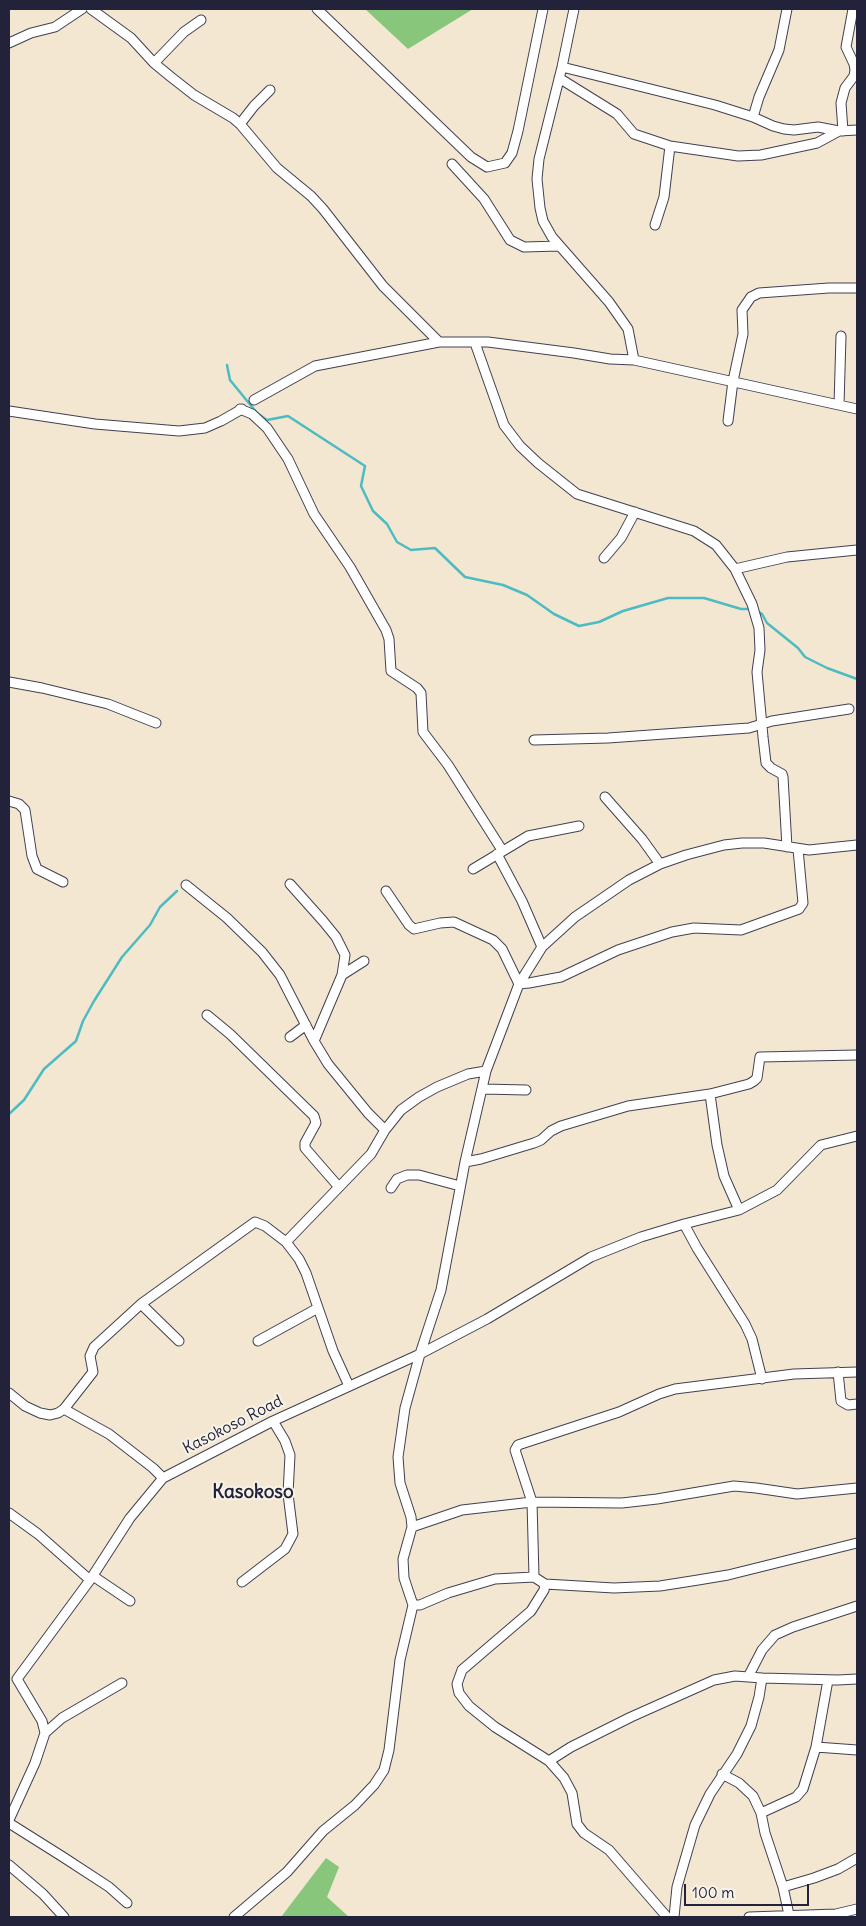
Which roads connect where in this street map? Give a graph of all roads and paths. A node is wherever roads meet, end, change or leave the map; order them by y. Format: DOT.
graph roads {
  1 [pos="82,9"];
  2 [pos="90,9"];
  3 [pos="317,9"];
  4 [pos="543,9"];
  5 [pos="574,9"];
  6 [pos="787,9"];
  7 [pos="853,9"];
  8 [pos="201,20"];
  9 [pos="9,43"];
  10 [pos="154,63"];
  11 [pos="562,67"];
  12 [pos="559,78"];
  13 [pos="270,90"];
  14 [pos="752,117"];
  15 [pos="240,124"];
  16 [pos="857,130"];
  17 [pos="841,131"];
  18 [pos="670,146"];
  19 [pos="452,164"];
  20 [pos="655,225"];
  21 [pos="550,234"];
  22 [pos="543,246"];
  23 [pos="559,246"];
  24 [pos="857,288"];
  25 [pos="841,336"];
  26 [pos="439,342"];
  27 [pos="475,342"];
  28 [pos="634,360"];
  29 [pos="733,381"];
  30 [pos="254,400"];
  31 [pos="839,405"];
  32 [pos="857,409"];
  33 [pos="9,411"];
  34 [pos="728,420"];
  35 [pos="635,512"];
  36 [pos="857,550"];
  37 [pos="604,558"];
  38 [pos="735,569"];
  39 [pos="9,682"];
  40 [pos="849,709"];
  41 [pos="156,723"];
  42 [pos="762,725"];
  43 [pos="534,740"];
  44 [pos="605,797"];
  45 [pos="9,801"];
  46 [pos="579,826"];
  47 [pos="857,845"];
  48 [pos="787,847"];
  49 [pos="798,849"];
  50 [pos="500,852"];
  51 [pos="660,864"];
  52 [pos="473,869"];
  53 [pos="63,882"];
  54 [pos="290,884"];
  55 [pos="186,885"];
  56 [pos="386,891"];
  57 [pos="542,947"];
  58 [pos="364,961"];
  59 [pos="342,975"];
  60 [pos="519,984"];
  61 [pos="207,1015"];
  62 [pos="306,1025"];
  63 [pos="290,1037"];
  64 [pos="314,1042"];
  65 [pos="857,1055"];
  66 [pos="486,1070"];
  67 [pos="483,1089"];
  68 [pos="526,1090"];
  69 [pos="710,1094"];
  70 [pos="385,1130"];
  71 [pos="857,1136"];
  72 [pos="465,1162"];
  73 [pos="338,1186"];
  74 [pos="460,1186"];
  75 [pos="391,1188"];
  76 [pos="740,1210"];
  77 [pos="684,1224"];
  78 [pos="286,1242"];
  79 [pos="141,1304"];
  80 [pos="318,1308"];
  81 [pos="179,1341"];
  82 [pos="258,1341"];
  83 [pos="420,1354"];
  84 [pos="838,1372"];
  85 [pos="857,1372"];
  86 [pos="762,1379"];
  87 [pos="349,1386"];
  88 [pos="9,1393"];
  89 [pos="857,1404"];
  90 [pos="64,1409"];
  91 [pos="273,1421"];
  92 [pos="163,1478"];
  93 [pos="857,1488"];
  94 [pos="532,1502"];
  95 [pos="9,1513"];
  96 [pos="412,1527"];
  97 [pos="857,1543"];
  98 [pos="534,1577"];
  99 [pos="92,1578"];
  100 [pos="242,1582"];
  101 [pos="545,1584"];
  102 [pos="130,1601"];
  103 [pos="413,1605"];
  104 [pos="857,1606"];
  105 [pos="9,1674"];
  106 [pos="748,1677"];
  107 [pos="762,1678"];
  108 [pos="17,1679"];
  109 [pos="857,1679"];
  110 [pos="828,1680"];
  111 [pos="122,1683"];
  112 [pos="45,1733"];
  113 [pos="816,1747"];
  114 [pos="857,1750"];
  115 [pos="549,1761"];
  116 [pos="722,1774"];
  117 [pos="11,1808"];
  118 [pos="761,1813"];
  119 [pos="9,1822"];
  120 [pos="857,1858"];
  121 [pos="9,1865"];
  122 [pos="783,1887"];
  123 [pos="127,1903"];
  124 [pos="857,1909"];
  125 [pos="789,1915"];
  126 [pos="836,1916"];
  127 [pos="64,1917"];
  128 [pos="234,1917"];
  129 [pos="667,1917"];
  130 [pos="674,1917"];
  131 [pos="750,1917"];
  1 -- 9 [label="street"];
  2 -- 10 [label="street"];
  3 -- 4 [label="street"];
  5 -- 11 [label="street"];
  6 -- 14 [label="street"];
  7 -- 17 [label="street"];
  8 -- 10 [label="street"];
  10 -- 15 [label="street"];
  11 -- 12 [label="street"];
  11 -- 14 [label="street"];
  12 -- 18 [label="street"];
  12 -- 21 [label="street"];
  13 -- 15 [label="street"];
  14 -- 17 [label="street"];
  15 -- 26 [label="street"];
  16 -- 17 [label="street"];
  17 -- 18 [label="street"];
  18 -- 20 [label="street"];
  19 -- 22 [label="street"];
  21 -- 22 [label="street"];
  21 -- 23 [label="street"];
  22 -- 23 [label="street"];
  23 -- 28 [label="street"];
  24 -- 29 [label="street"];
  25 -- 31 [label="street"];
  26 -- 27 [label="street"];
  26 -- 30 [label="street"];
  27 -- 28 [label="street"];
  27 -- 35 [label="street"];
  28 -- 29 [label="street"];
  29 -- 31 [label="street"];
  29 -- 34 [label="street"];
  31 -- 32 [label="street"];
  33 -- 50 [label="street"];
  35 -- 37 [label="street"];
  35 -- 38 [label="street"];
  36 -- 38 [label="street"];
  38 -- 42 [label="street"];
  39 -- 41 [label="street"];
  40 -- 42 [label="street"];
  42 -- 43 [label="street"];
  42 -- 48 [label="street"];
  44 -- 51 [label="street"];
  45 -- 53 [label="street"];
  46 -- 50 [label="street"];
  47 -- 49 [label="street"];
  48 -- 49 [label="street"];
  48 -- 51 [label="street"];
  49 -- 60 [label="street"];
  50 -- 52 [label="street"];
  50 -- 57 [label="street"];
  51 -- 57 [label="street"];
  54 -- 59 [label="street"];
  55 -- 62 [label="street"];
  56 -- 60 [label="street"];
  57 -- 60 [label="street"];
  58 -- 59 [label="street"];
  59 -- 64 [label="street"];
  60 -- 66 [label="street"];
  61 -- 73 [label="street"];
  62 -- 63 [label="street"];
  62 -- 64 [label="street"];
  64 -- 70 [label="street"];
  65 -- 69 [label="street"];
  66 -- 67 [label="street"];
  66 -- 70 [label="street"];
  67 -- 68 [label="street"];
  67 -- 72 [label="street"];
  69 -- 72 [label="street"];
  69 -- 76 [label="street"];
  70 -- 73 [label="street"];
  71 -- 76 [label="street, Kasokoso Road"];
  72 -- 74 [label="street"];
  73 -- 78 [label="street"];
  74 -- 75 [label="street"];
  74 -- 83 [label="street"];
  76 -- 77 [label="street, Kasokoso Road"];
  77 -- 83 [label="street, Kasokoso Road"];
  77 -- 86 [label="street"];
  78 -- 79 [label="street"];
  78 -- 80 [label="street"];
  79 -- 81 [label="street"];
  79 -- 90 [label="street"];
  80 -- 82 [label="street"];
  80 -- 87 [label="street"];
  83 -- 87 [label="street, Kasokoso Road"];
  83 -- 96 [label="street"];
  84 -- 85 [label="street"];
  84 -- 86 [label="street"];
  84 -- 89 [label="street"];
  86 -- 94 [label="street"];
  87 -- 91 [label="street, Kasokoso Road"];
  88 -- 90 [label="street"];
  90 -- 92 [label="street"];
  91 -- 92 [label="street, Kasokoso Road"];
  91 -- 100 [label="street"];
  92 -- 99 [label="street, Kasokoso Road"];
  93 -- 94 [label="street"];
  94 -- 96 [label="street"];
  94 -- 98 [label="street"];
  95 -- 99 [label="street"];
  96 -- 103 [label="street"];
  97 -- 101 [label="street"];
  98 -- 101 [label="street"];
  98 -- 103 [label="street"];
  99 -- 102 [label="street"];
  99 -- 108 [label="street, Kasokoso Road"];
  101 -- 115 [label="street"];
  103 -- 128 [label="street"];
  104 -- 106 [label="street"];
  105 -- 108 [label="street"];
  106 -- 107 [label="street"];
  106 -- 115 [label="street"];
  107 -- 110 [label="street"];
  107 -- 116 [label="street"];
  108 -- 112 [label="street"];
  109 -- 110 [label="street"];
  110 -- 113 [label="street"];
  111 -- 112 [label="street"];
  112 -- 117 [label="street"];
  113 -- 114 [label="street"];
  113 -- 118 [label="street"];
  115 -- 129 [label="street"];
  116 -- 118 [label="street"];
  116 -- 130 [label="street"];
  117 -- 119 [label="street"];
  118 -- 122 [label="street"];
  119 -- 123 [label="street"];
  120 -- 122 [label="street"];
  121 -- 127 [label="street"];
  122 -- 125 [label="street"];
  124 -- 126 [label="street"];
  125 -- 126 [label="street"];
  125 -- 131 [label="street"];
}
